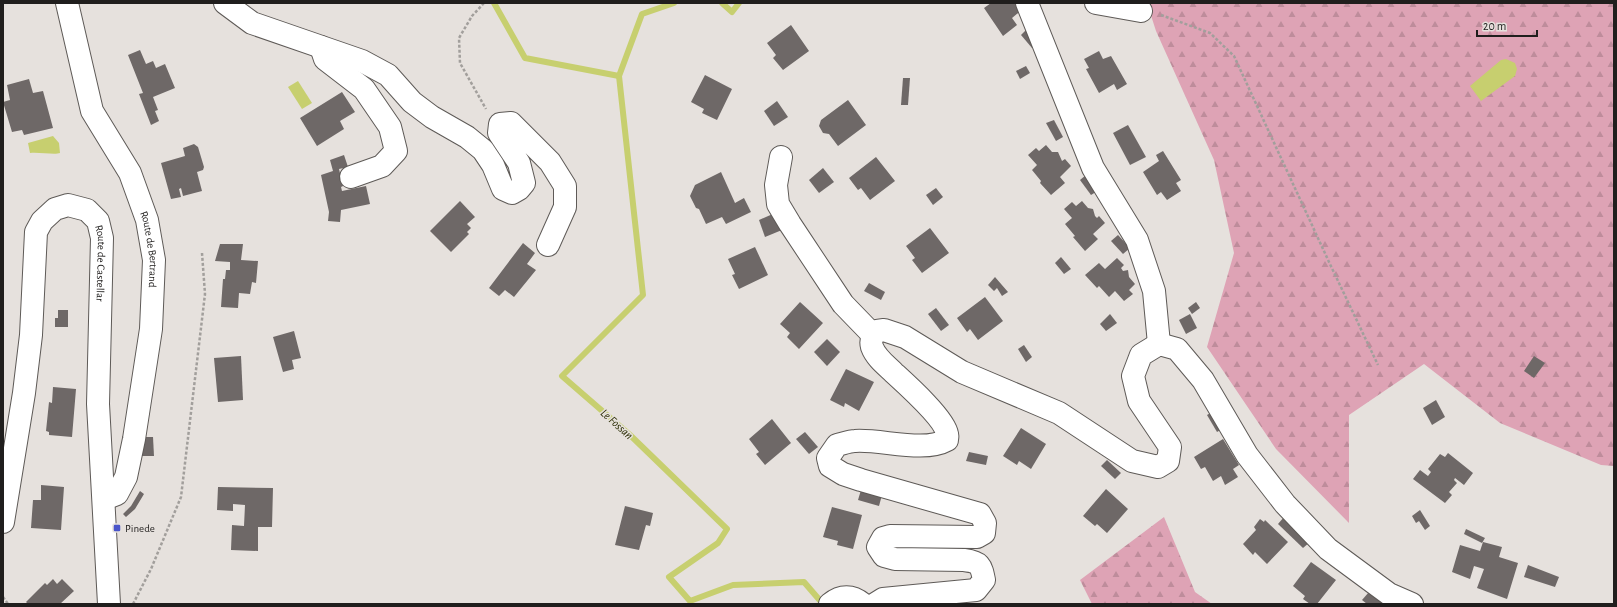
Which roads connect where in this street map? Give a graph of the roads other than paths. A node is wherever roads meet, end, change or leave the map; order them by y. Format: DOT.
graph roads {
  1 [pos="67,3"];
  2 [pos="225,3"];
  3 [pos="1027,3"];
  4 [pos="1096,3"];
  5 [pos="1141,11"];
  6 [pos="321,47"];
  7 [pos="781,156"];
  8 [pos="350,177"];
  9 [pos="548,245"];
  10 [pos="873,335"];
  11 [pos="1159,344"];
  12 [pos="104,499"];
  13 [pos="3,522"];
  14 [pos="832,602"];
  15 [pos="109,604"];
  16 [pos="863,604"];
  17 [pos="875,604"];
  18 [pos="1412,604"];
  1 -- 12 [label="street, Route de Bertrand"];
  2 -- 6 [label="street"];
  3 -- 11 [label="street"];
  4 -- 5 [label="street"];
  6 -- 8 [label="street"];
  6 -- 9 [label="street"];
  7 -- 10 [label="street"];
  10 -- 11 [label="street"];
  10 -- 17 [label="street"];
  11 -- 18 [label="street"];
  12 -- 13 [label="street, Route de Castellar"];
  12 -- 15 [label="street, Route de Castellar"];
  14 -- 16 [label="street"];
}
